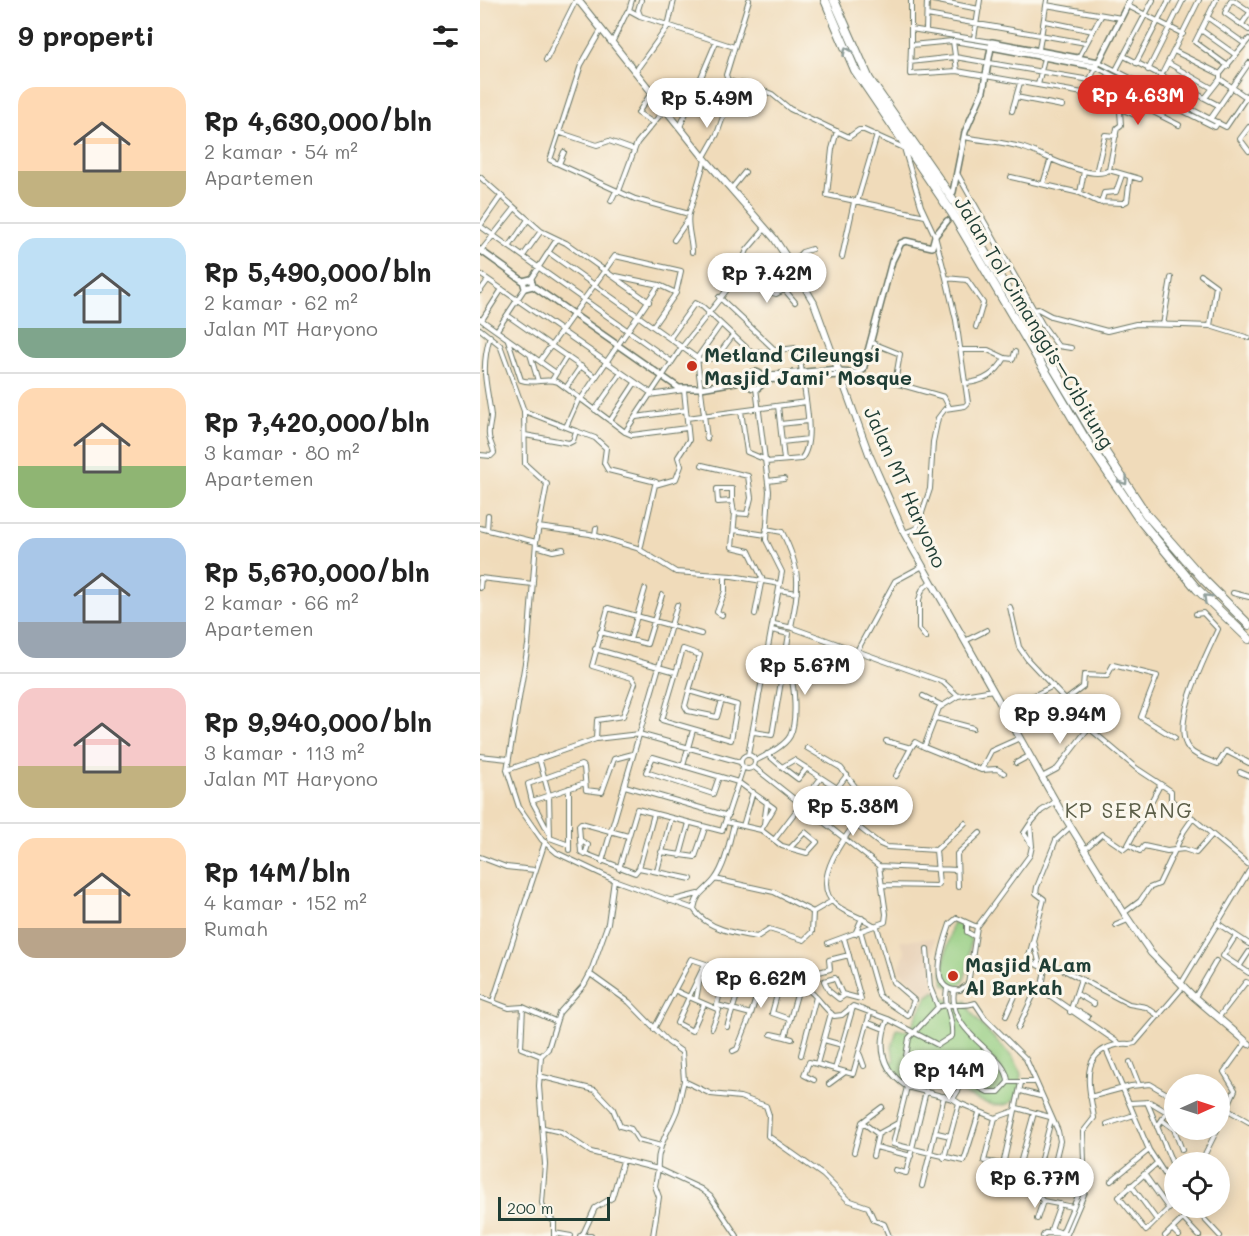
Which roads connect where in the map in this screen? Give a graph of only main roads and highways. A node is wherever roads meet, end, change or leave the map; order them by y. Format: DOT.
graph roads {
  1 [pos="577,0"];
  2 [pos="825,0"];
  3 [pos="834,0"];
  4 [pos="1249,625"];
  5 [pos="1249,639"];
  6 [pos="1248,1043"];
  1 -- 6 [label="main road, Jalan MT Haryono"];
  5 -- 2 [label="highway, Jalan Tol Cimanggis–Cibitung, one-way"];
  3 -- 4 [label="highway, Jalan Tol Cimanggis–Cibitung, one-way"];
}
